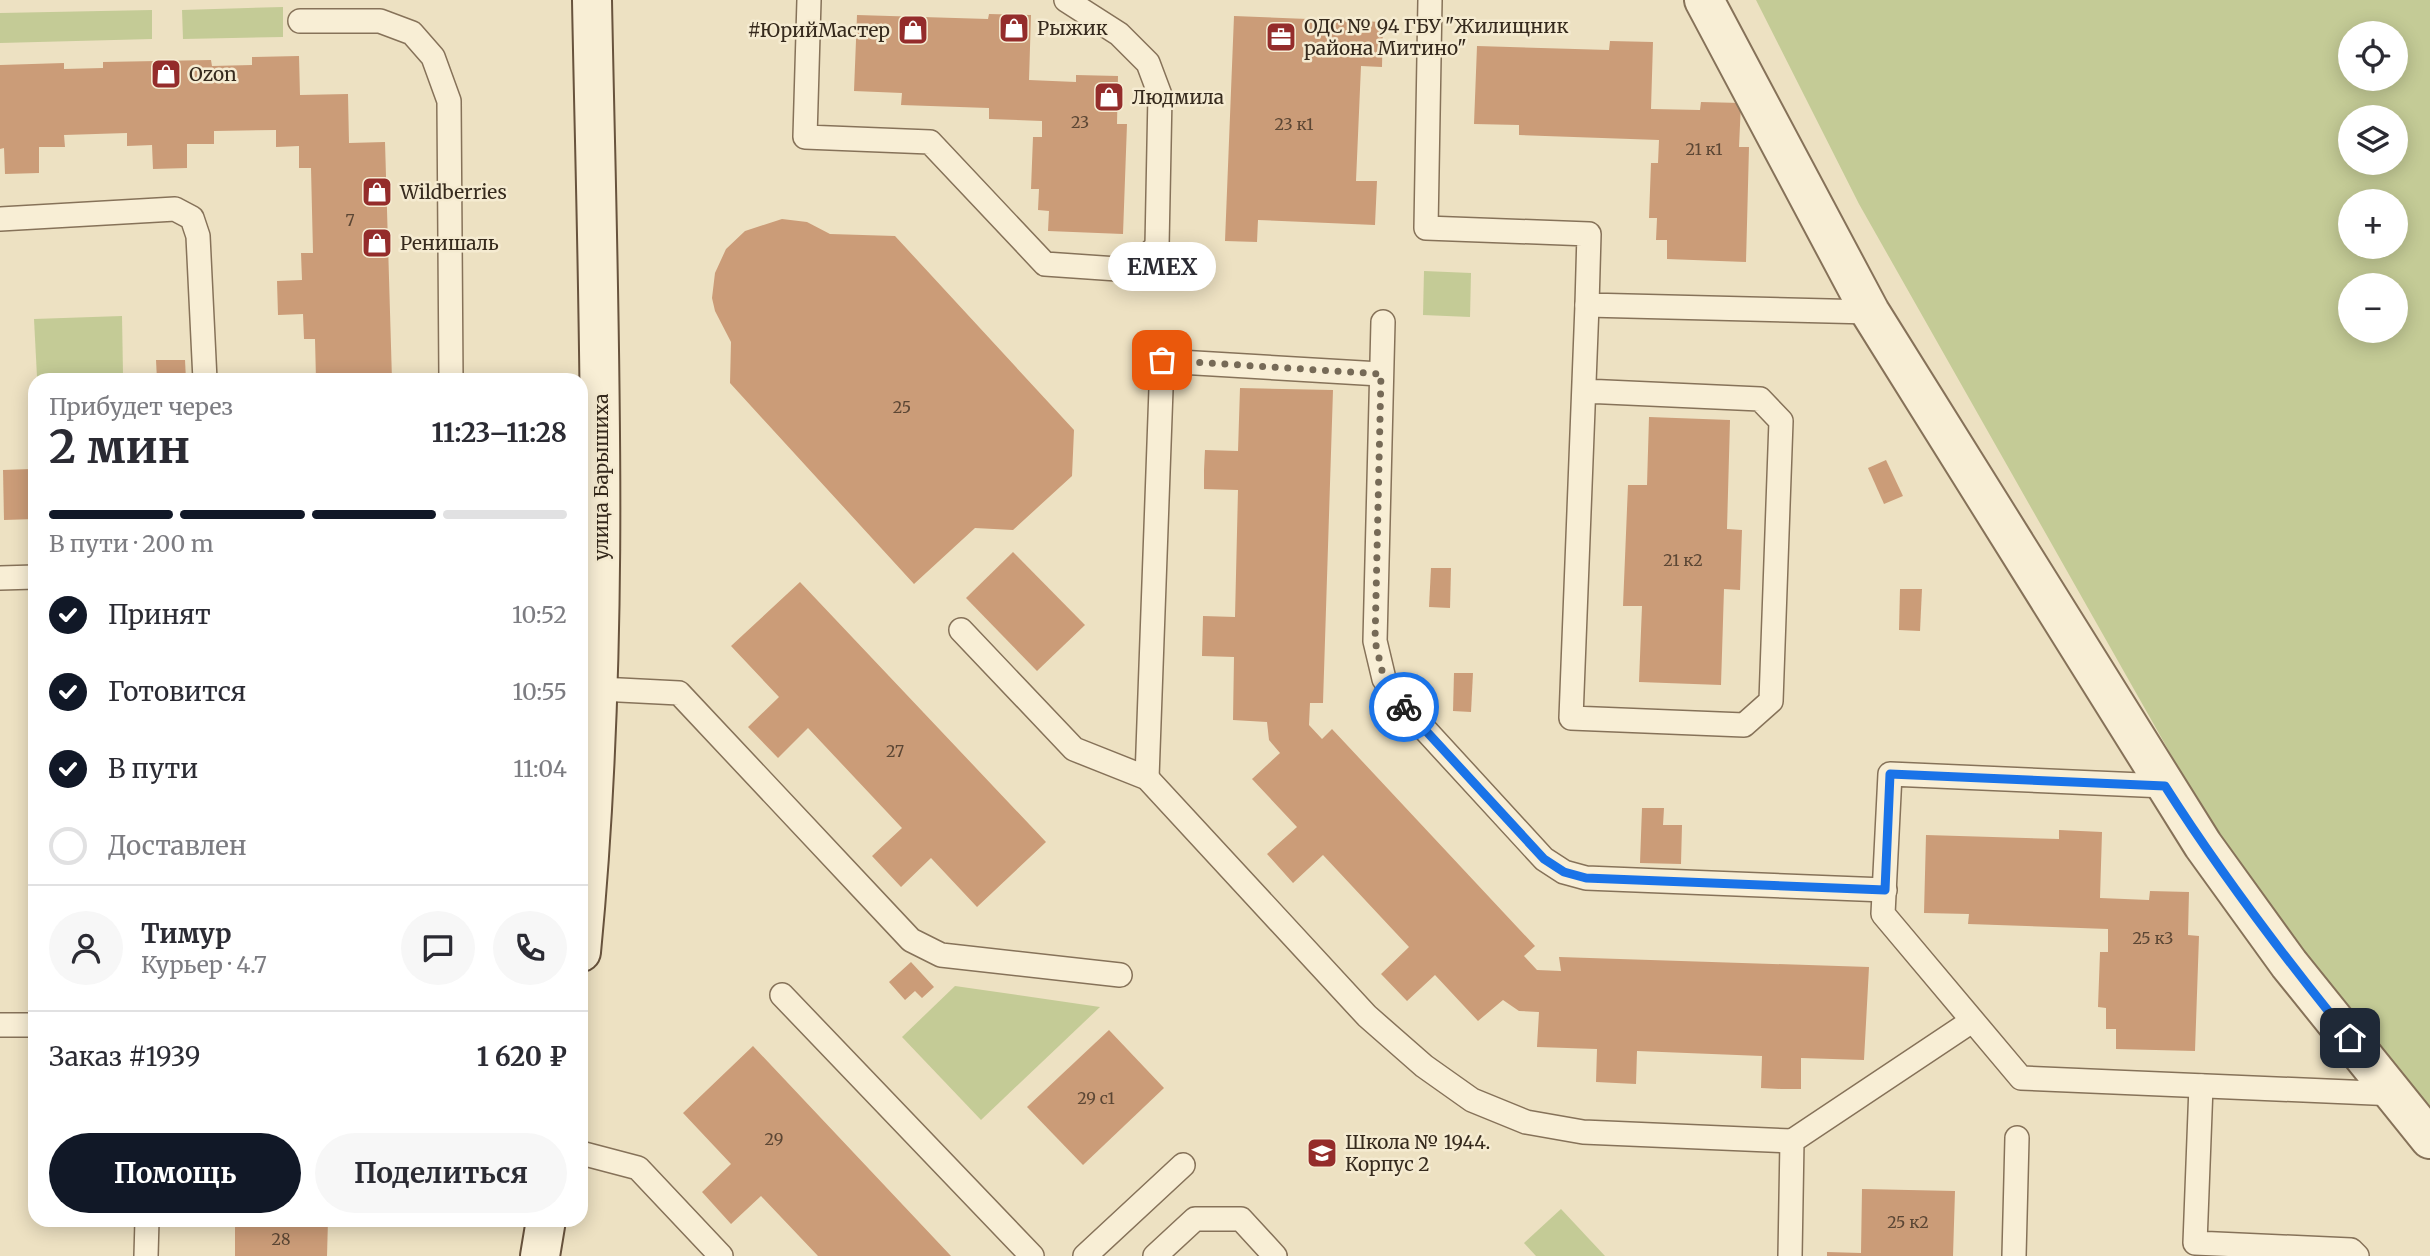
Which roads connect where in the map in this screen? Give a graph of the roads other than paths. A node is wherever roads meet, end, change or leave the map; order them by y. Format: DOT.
graph roads {
  1 [pos="592,0"];
  2 [pos="809,0"];
  3 [pos="1066,0"];
  4 [pos="1430,0"];
  5 [pos="1704,0"];
  6 [pos="300,22"];
  7 [pos="0,219"];
  8 [pos="1587,305"];
  9 [pos="1870,312"];
  10 [pos="1383,322"];
  11 [pos="205,373"];
  12 [pos="451,373"];
  13 [pos="1381,374"];
  14 [pos="1584,391"];
  15 [pos="592,566"];
  16 [pos="28,577"];
  17 [pos="0,578"];
  18 [pos="961,630"];
  19 [pos="600,689"];
  20 [pos="1147,778"];
  21 [pos="2165,786"];
  22 [pos="588,818"];
  23 [pos="1885,890"];
  24 [pos="1120,975"];
  25 [pos="782,995"];
  26 [pos="1972,1021"];
  27 [pos="0,1025"];
  28 [pos="28,1025"];
  29 [pos="2201,1086"];
  30 [pos="2396,1094"];
  31 [pos="2017,1138"];
  32 [pos="2430,1139"];
  33 [pos="1792,1141"];
  34 [pos="588,1155"];
  35 [pos="1183,1165"];
  36 [pos="147,1227"];
  37 [pos="545,1227"];
  38 [pos="2194,1250"];
  39 [pos="146,1256"];
  40 [pos="540,1256"];
  41 [pos="721,1256"];
  42 [pos="1032,1256"];
  43 [pos="1085,1256"];
  44 [pos="1155,1256"];
  45 [pos="1275,1256"];
  46 [pos="1790,1256"];
  47 [pos="2014,1256"];
  48 [pos="2357,1256"];
  1 -- 15 [label="street, улица Барышиха"];
  2 -- 3 [label="lane"];
  4 -- 8 [label="lane"];
  5 -- 9 [label="street"];
  6 -- 12 [label="lane"];
  7 -- 11 [label="lane"];
  8 -- 9 [label="lane"];
  8 -- 14 [label="lane"];
  9 -- 21 [label="street"];
  10 -- 13 [label="lane"];
  13 -- 20 [label="lane"];
  13 -- 23 [label="lane"];
  14 -- 14 [label="lane"];
  15 -- 19 [label="street, улица Барышиха"];
  16 -- 17 [label="lane"];
  18 -- 20 [label="lane"];
  19 -- 22 [label="street, улица Барышиха"];
  19 -- 24 [label="lane"];
  20 -- 33 [label="lane"];
  21 -- 23 [label="lane"];
  21 -- 30 [label="street"];
  23 -- 26 [label="lane"];
  25 -- 42 [label="lane"];
  26 -- 29 [label="lane"];
  26 -- 33 [label="lane"];
  27 -- 28 [label="lane"];
  29 -- 30 [label="lane"];
  29 -- 38 [label="lane"];
  30 -- 32 [label="street"];
  31 -- 47 [label="lane"];
  33 -- 46 [label="lane"];
  34 -- 41 [label="lane"];
  35 -- 43 [label="lane"];
  36 -- 39 [label="lane"];
  37 -- 40 [label="street"];
  38 -- 48 [label="lane"];
  44 -- 45 [label="lane"];
}
